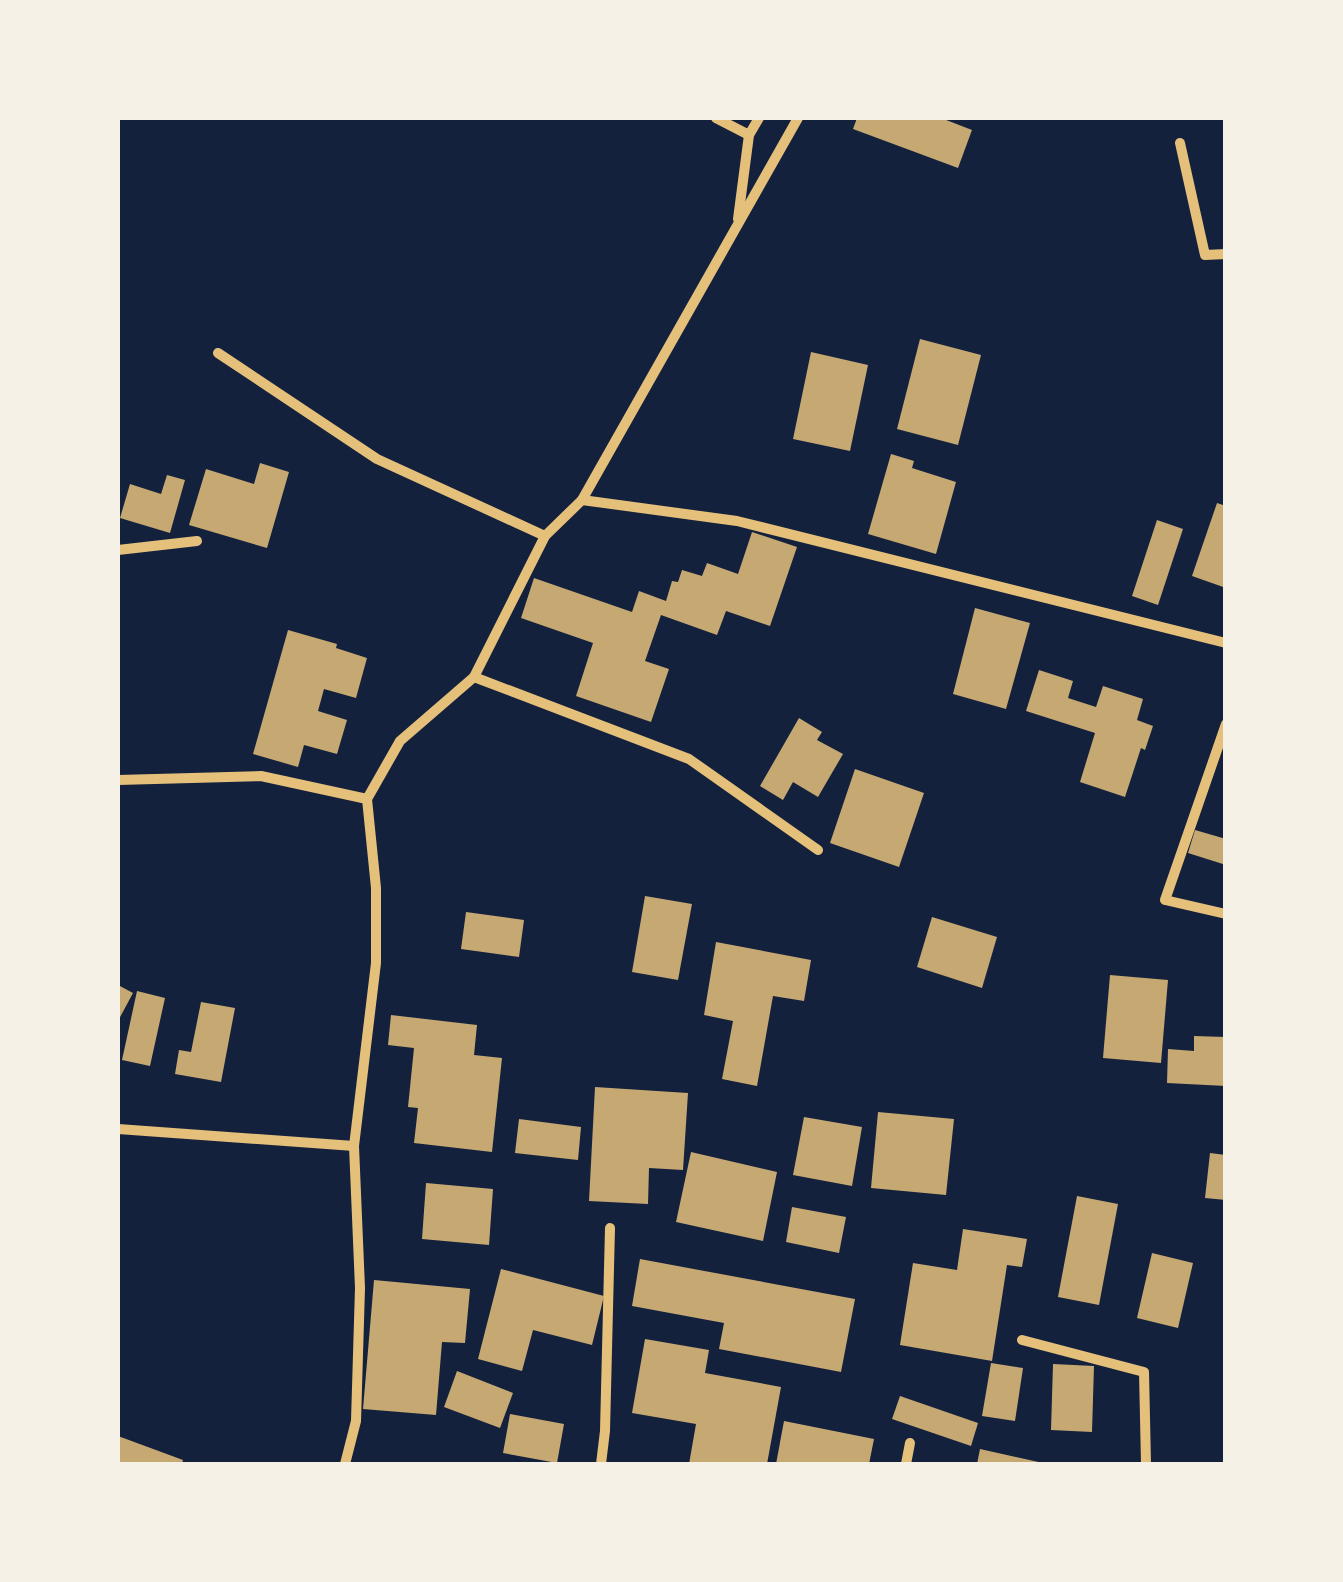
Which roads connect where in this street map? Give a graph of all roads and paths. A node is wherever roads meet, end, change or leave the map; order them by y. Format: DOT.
graph roads {
  1 [pos="716,118"];
  2 [pos="759,118"];
  3 [pos="798,118"];
  4 [pos="749,135"];
  5 [pos="1180,144"];
  6 [pos="738,225"];
  7 [pos="1226,254"];
  8 [pos="218,353"];
  9 [pos="582,500"];
  10 [pos="545,536"];
  11 [pos="197,540"];
  12 [pos="118,550"];
  13 [pos="1226,643"];
  14 [pos="474,677"];
  15 [pos="1226,724"];
  16 [pos="118,780"];
  17 [pos="367,798"];
  18 [pos="818,850"];
  19 [pos="1226,914"];
  20 [pos="118,1129"];
  21 [pos="354,1146"];
  22 [pos="610,1228"];
  23 [pos="1022,1340"];
  24 [pos="910,1443"];
  25 [pos="345,1464"];
  26 [pos="601,1464"];
  27 [pos="906,1464"];
  28 [pos="1146,1464"];
  1 -- 4 [label="street"];
  2 -- 4 [label="street"];
  3 -- 6 [label="street"];
  4 -- 6 [label="street"];
  5 -- 7 [label="street"];
  6 -- 9 [label="street"];
  8 -- 10 [label="street"];
  9 -- 10 [label="street"];
  9 -- 13 [label="street"];
  10 -- 14 [label="street"];
  11 -- 12 [label="street"];
  14 -- 17 [label="street"];
  14 -- 18 [label="street"];
  15 -- 19 [label="street"];
  16 -- 17 [label="street"];
  17 -- 21 [label="street"];
  20 -- 21 [label="street"];
  21 -- 25 [label="street"];
  22 -- 26 [label="street"];
  23 -- 28 [label="street"];
  24 -- 27 [label="street"];
}
